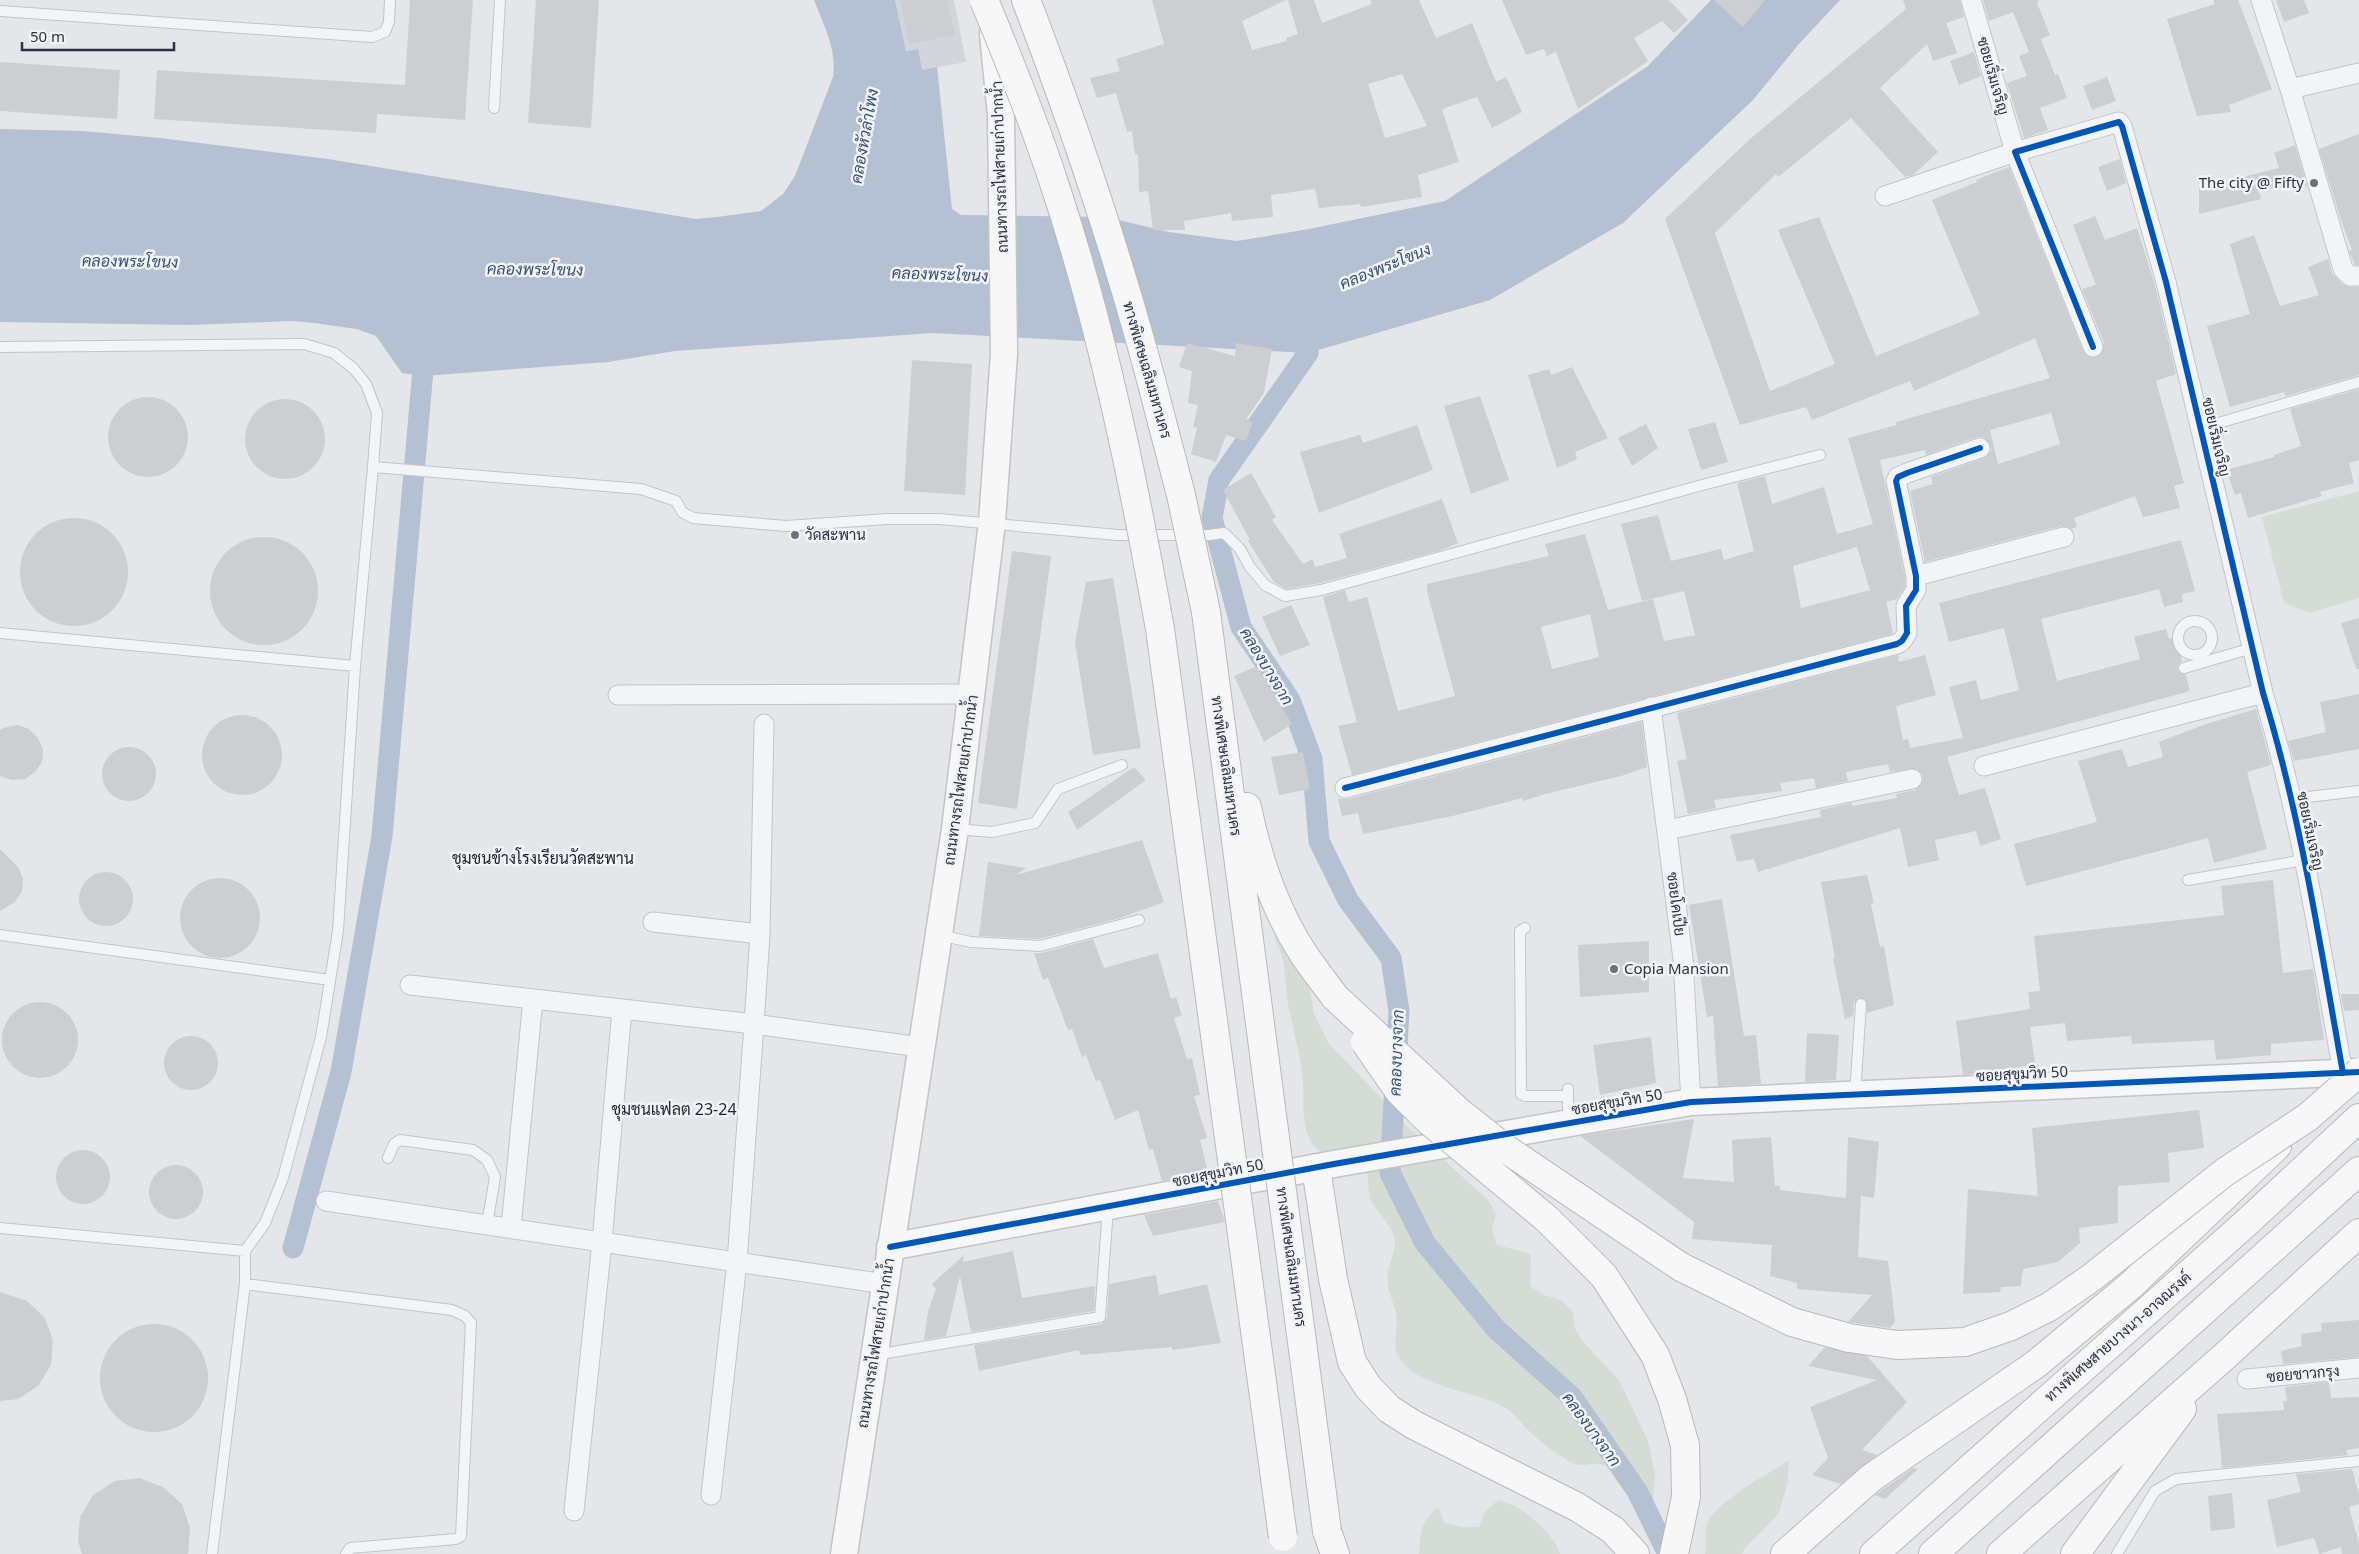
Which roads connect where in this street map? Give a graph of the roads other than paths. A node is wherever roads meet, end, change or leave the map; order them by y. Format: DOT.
graph roads {
  1 [pos="390,0"];
  2 [pos="500,0"];
  3 [pos="984,0"];
  4 [pos="988,0"];
  5 [pos="1026,0"];
  6 [pos="1971,0"];
  7 [pos="2261,0"];
  8 [pos="0,10"];
  9 [pos="2359,73"];
  10 [pos="2290,90"];
  11 [pos="494,108"];
  12 [pos="2015,152"];
  13 [pos="1885,196"];
  14 [pos="2351,272"];
  15 [pos="2093,347"];
  16 [pos="0,348"];
  17 [pos="2359,382"];
  18 [pos="2201,428"];
  19 [pos="1980,448"];
  20 [pos="1820,455"];
  21 [pos="373,467"];
  22 [pos="992,522"];
  23 [pos="2064,537"];
  24 [pos="1916,576"];
  25 [pos="1206,612"];
  26 [pos="0,633"];
  27 [pos="2252,648"];
  28 [pos="355,666"];
  29 [pos="2184,668"];
  30 [pos="2263,693"];
  31 [pos="973,694"];
  32 [pos="618,695"];
  33 [pos="1651,708"];
  34 [pos="764,724"];
  35 [pos="1122,765"];
  36 [pos="1984,766"];
  37 [pos="1912,779"];
  38 [pos="1345,788"];
  39 [pos="2359,791"];
  40 [pos="2291,799"];
  41 [pos="955,829"];
  42 [pos="1667,830"];
  43 [pos="2304,860"];
  44 [pos="2188,880"];
  45 [pos="1139,920"];
  46 [pos="653,922"];
  47 [pos="1525,928"];
  48 [pos="760,934"];
  49 [pos="0,935"];
  50 [pos="938,935"];
  51 [pos="330,980"];
  52 [pos="410,985"];
  53 [pos="1335,997"];
  54 [pos="533,999"];
  55 [pos="1861,1004"];
  56 [pos="622,1009"];
  57 [pos="754,1024"];
  58 [pos="920,1048"];
  59 [pos="2354,1072"];
  60 [pos="1855,1094"];
  61 [pos="1691,1102"];
  62 [pos="2308,1117"];
  63 [pos="2359,1118"];
  64 [pos="1568,1123"];
  65 [pos="388,1158"];
  66 [pos="1316,1168"];
  67 [pos="2359,1171"];
  68 [pos="326,1201"];
  69 [pos="1108,1207"];
  70 [pos="487,1225"];
  71 [pos="0,1228"];
  72 [pos="511,1228"];
  73 [pos="2359,1233"];
  74 [pos="602,1242"];
  75 [pos="890,1247"];
  76 [pos="245,1251"];
  77 [pos="737,1262"];
  78 [pos="245,1284"];
  79 [pos="885,1284"];
  80 [pos="874,1355"];
  81 [pos="2226,1355"];
  82 [pos="2359,1368"];
  83 [pos="2247,1379"];
  84 [pos="2359,1461"];
  85 [pos="711,1496"];
  86 [pos="574,1511"];
  87 [pos="1284,1545"];
  88 [pos="1330,1546"];
  89 [pos="212,1554"];
  90 [pos="346,1554"];
  91 [pos="844,1554"];
  92 [pos="1635,1554"];
  93 [pos="1674,1554"];
  94 [pos="1785,1554"];
  95 [pos="1874,1554"];
  96 [pos="1933,1554"];
  97 [pos="2001,1554"];
  98 [pos="2075,1554"];
  99 [pos="2117,1554"];
  1 -- 8 [label="lane"];
  2 -- 11 [label="lane"];
  3 -- 87 [label="highway, bridge"];
  4 -- 22 [label="main road, ถนนทางรถไฟสายเก่าปากน้ำ"];
  5 -- 25 [label="highway, ทางพิเศษเฉลิมมหานคร, bridge"];
  6 -- 12 [label="street, ซอยเริ่มเจริญ"];
  7 -- 10 [label="street"];
  9 -- 10 [label="street"];
  10 -- 14 [label="street"];
  12 -- 13 [label="street"];
  12 -- 15 [label="street, ซอยเริ่มเจริญ"];
  12 -- 18 [label="street, ซอยเริ่มเจริญ"];
  16 -- 21 [label="lane"];
  17 -- 18 [label="lane"];
  18 -- 27 [label="street, ซอยเริ่มเจริญ"];
  19 -- 24 [label="street"];
  20 -- 22 [label="lane"];
  21 -- 22 [label="lane"];
  21 -- 28 [label="lane"];
  22 -- 31 [label="main road, ถนนทางรถไฟสายเก่าปากน้ำ"];
  23 -- 24 [label="street"];
  24 -- 33 [label="street"];
  25 -- 53 [label="highway"];
  25 -- 88 [label="highway, ทางพิเศษเฉลิมมหานคร, bridge"];
  26 -- 28 [label="lane"];
  27 -- 29 [label="lane"];
  27 -- 30 [label="street, ซอยเริ่มเจริญ"];
  28 -- 51 [label="lane"];
  30 -- 36 [label="street"];
  30 -- 40 [label="street, ซอยเริ่มเจริญ"];
  31 -- 32 [label="street"];
  31 -- 41 [label="main road, ถนนทางรถไฟสายเก่าปากน้ำ"];
  33 -- 38 [label="street"];
  33 -- 42 [label="street, ซอยโคเปีย"];
  34 -- 48 [label="street"];
  35 -- 41 [label="lane"];
  37 -- 42 [label="street"];
  39 -- 40 [label="lane"];
  40 -- 43 [label="street, ซอยเริ่มเจริญ"];
  41 -- 50 [label="main road, ถนนทางรถไฟสายเก่าปากน้ำ"];
  42 -- 61 [label="street, ซอยโคเปีย"];
  43 -- 44 [label="lane"];
  43 -- 59 [label="street, ซอยเริ่มเจริญ"];
  45 -- 50 [label="lane"];
  46 -- 48 [label="street"];
  47 -- 64 [label="lane"];
  48 -- 57 [label="street"];
  49 -- 51 [label="lane"];
  50 -- 58 [label="main road, ถนนทางรถไฟสายเก่าปากน้ำ"];
  51 -- 76 [label="lane"];
  52 -- 54 [label="street"];
  53 -- 62 [label="highway, bridge"];
  53 -- 93 [label="highway, bridge"];
  54 -- 56 [label="street"];
  54 -- 72 [label="street"];
  55 -- 60 [label="lane"];
  56 -- 57 [label="street"];
  56 -- 74 [label="street"];
  57 -- 58 [label="street"];
  57 -- 77 [label="street"];
  58 -- 75 [label="main road, ถนนทางรถไฟสายเก่าปากน้ำ"];
  59 -- 60 [label="main road, ซอยสุขุมวิท 50"];
  59 -- 62 [label="highway, bridge"];
  60 -- 61 [label="main road, ซอยสุขุมวิท 50"];
  61 -- 64 [label="main road, ซอยสุขุมวิท 50"];
  62 -- 94 [label="highway, bridge"];
  63 -- 95 [label="highway, ทางพิเศษสายบางนา-อาจณรงค์"];
  64 -- 66 [label="main road, ซอยสุขุมวิท 50, bridge"];
  65 -- 70 [label="lane"];
  66 -- 69 [label="main road, ซอยสุขุมวิท 50"];
  66 -- 92 [label="highway"];
  67 -- 96 [label="highway"];
  68 -- 70 [label="street"];
  69 -- 75 [label="main road, ซอยสุขุมวิท 50"];
  69 -- 80 [label="lane"];
  70 -- 72 [label="street"];
  71 -- 76 [label="lane"];
  72 -- 74 [label="street"];
  73 -- 81 [label="highway"];
  74 -- 77 [label="street"];
  74 -- 86 [label="street"];
  75 -- 79 [label="main road, ถนนทางรถไฟสายเก่าปากน้ำ"];
  76 -- 78 [label="lane"];
  77 -- 79 [label="street"];
  77 -- 85 [label="street"];
  78 -- 89 [label="lane"];
  78 -- 90 [label="lane"];
  79 -- 80 [label="main road, ถนนทางรถไฟสายเก่าปากน้ำ"];
  80 -- 91 [label="main road, ถนนทางรถไฟสายเก่าปากน้ำ"];
  81 -- 97 [label="highway"];
  81 -- 98 [label="highway"];
  82 -- 83 [label="street, ซอยชาวกรุง"];
  84 -- 99 [label="lane"];
}
